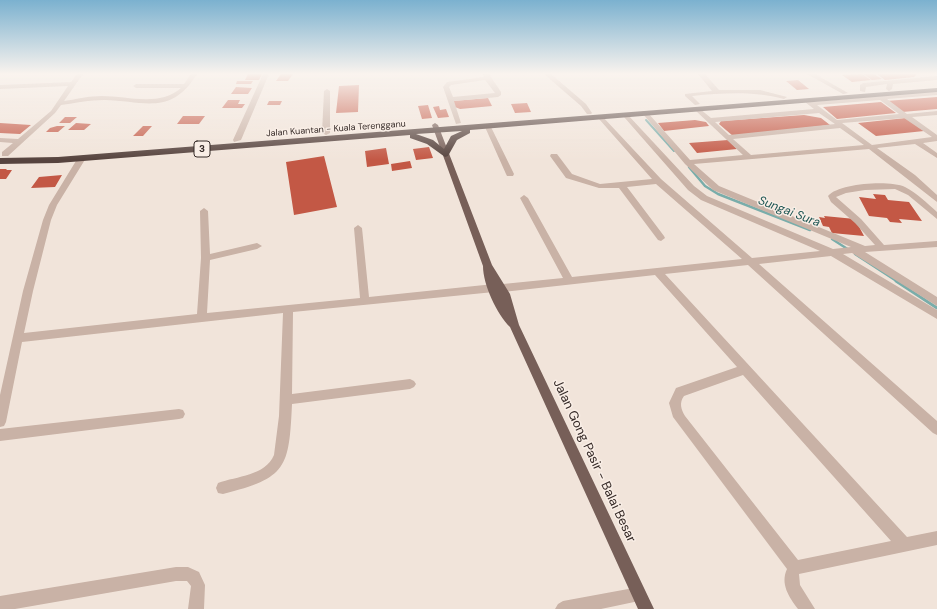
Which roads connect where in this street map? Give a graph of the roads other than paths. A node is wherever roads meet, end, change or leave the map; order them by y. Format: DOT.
graph roads {
  1 [pos="66,102"];
  2 [pos="254,102"];
  3 [pos="327,102"];
  4 [pos="451,102"];
  5 [pos="580,102"];
  6 [pos="693,102"];
  7 [pos="741,102"];
  8 [pos="816,102"];
  9 [pos="817,102"];
  10 [pos="887,102"];
  11 [pos="61,103"];
  12 [pos="809,103"];
  13 [pos="697,107"];
  14 [pos="820,111"];
  15 [pos="589,112"];
  16 [pos="937,113"];
  17 [pos="646,114"];
  18 [pos="626,116"];
  19 [pos="905,116"];
  20 [pos="601,118"];
  21 [pos="710,120"];
  22 [pos="458,123"];
  23 [pos="837,124"];
  24 [pos="488,127"];
  25 [pos="436,128"];
  26 [pos="476,128"];
  27 [pos="326,133"];
  28 [pos="404,134"];
  29 [pos="728,137"];
  30 [pos="937,139"];
  31 [pos="0,140"];
  32 [pos="237,140"];
  33 [pos="20,141"];
  34 [pos="916,141"];
  35 [pos="870,147"];
  36 [pos="445,154"];
  37 [pos="554,156"];
  38 [pos="937,156"];
  39 [pos="2,157"];
  40 [pos="749,157"];
  41 [pos="82,158"];
  42 [pos="688,162"];
  43 [pos="510,174"];
  44 [pos="658,181"];
  45 [pos="622,186"];
  46 [pos="524,198"];
  47 [pos="937,199"];
  48 [pos="204,211"];
  49 [pos="937,216"];
  50 [pos="358,228"];
  51 [pos="661,238"];
  52 [pos="936,245"];
  53 [pos="258,246"];
  54 [pos="882,248"];
  55 [pos="865,249"];
  56 [pos="853,250"];
  57 [pos="837,252"];
  58 [pos="206,258"];
  59 [pos="751,262"];
  60 [pos="657,272"];
  61 [pos="569,281"];
  62 [pos="498,288"];
  63 [pos="365,302"];
  64 [pos="937,302"];
  65 [pos="288,310"];
  66 [pos="937,315"];
  67 [pos="202,317"];
  68 [pos="18,338"];
  69 [pos="746,369"];
  70 [pos="410,384"];
  71 [pos="286,400"];
  72 [pos="179,414"];
  73 [pos="0,422"];
  74 [pos="937,429"];
  75 [pos="0,435"];
  76 [pos="223,488"];
  77 [pos="937,538"];
  78 [pos="904,545"];
  79 [pos="795,568"];
  80 [pos="639,594"];
  81 [pos="0,604"];
  82 [pos="196,609"];
  83 [pos="563,609"];
  84 [pos="646,609"];
  85 [pos="807,609"];
  1 -- 11 [label="street"];
  2 -- 32 [label="street"];
  3 -- 27 [label="street"];
  4 -- 22 [label="street"];
  5 -- 15 [label="street"];
  6 -- 13 [label="street"];
  7 -- 13 [label="highway, Jalan Kuantan - Kuala Terengganu / 3"];
  8 -- 12 [label="highway, Jalan Kuantan - Kuala Terengganu / 3"];
  9 -- 12 [label="street"];
  10 -- 19 [label="street"];
  11 -- 33 [label="street"];
  12 -- 13 [label="highway, Jalan Kuantan - Kuala Terengganu / 3"];
  12 -- 14 [label="street"];
  13 -- 15 [label="highway, Jalan Kuantan - Kuala Terengganu / 3"];
  13 -- 17 [label="highway, Jalan Kuantan - Kuala Terengganu / 3"];
  13 -- 21 [label="street"];
  14 -- 21 [label="street"];
  14 -- 23 [label="street"];
  15 -- 22 [label="highway, Jalan Kuantan - Kuala Terengganu / 3"];
  16 -- 19 [label="street"];
  17 -- 18 [label="highway, Jalan Kuantan - Kuala Terengganu / 3"];
  17 -- 42 [label="street"];
  18 -- 20 [label="highway, Jalan Kuantan - Kuala Terengganu / 3"];
  18 -- 57 [label="street"];
  19 -- 23 [label="street"];
  19 -- 30 [label="street"];
  20 -- 24 [label="highway, Jalan Kuantan - Kuala Terengganu / 3"];
  20 -- 44 [label="street"];
  21 -- 29 [label="street"];
  22 -- 25 [label="highway, Jalan Kuantan - Kuala Terengganu / 3"];
  23 -- 29 [label="street"];
  23 -- 35 [label="street"];
  24 -- 26 [label="highway, Jalan Kuantan - Kuala Terengganu / 3"];
  24 -- 43 [label="street"];
  25 -- 26 [label="highway, Jalan Kuantan - Kuala Terengganu / 3"];
  25 -- 27 [label="highway, Jalan Kuantan - Kuala Terengganu / 3"];
  25 -- 28 [label="highway, Jalan Kuantan - Kuala Terengganu / 3"];
  25 -- 36 [label="main road, Jalan Gong Pasir - Balai Besar"];
  26 -- 36 [label="highway"];
  27 -- 32 [label="highway, Jalan Kuantan - Kuala Terengganu / 3"];
  28 -- 36 [label="highway"];
  28 -- 41 [label="highway, Jalan Kuantan - Kuala Terengganu / 3"];
  29 -- 40 [label="street"];
  30 -- 34 [label="street"];
  31 -- 33 [label="street"];
  32 -- 39 [label="highway, Jalan Kuantan - Kuala Terengganu / 3"];
  33 -- 39 [label="street"];
  34 -- 35 [label="street"];
  34 -- 38 [label="street"];
  35 -- 40 [label="street"];
  35 -- 47 [label="street"];
  36 -- 62 [label="main road, Jalan Gong Pasir - Balai Besar"];
  37 -- 45 [label="street"];
  39 -- 41 [label="highway, Jalan Kuantan - Kuala Terengganu / 3"];
  40 -- 42 [label="street"];
  41 -- 68 [label="street"];
  42 -- 55 [label="street"];
  44 -- 45 [label="street"];
  44 -- 59 [label="street"];
  45 -- 51 [label="street"];
  46 -- 61 [label="street"];
  48 -- 58 [label="street"];
  49 -- 54 [label="street"];
  50 -- 63 [label="street"];
  52 -- 54 [label="street"];
  53 -- 58 [label="street"];
  54 -- 55 [label="street"];
  55 -- 56 [label="street"];
  56 -- 57 [label="street"];
  56 -- 64 [label="street"];
  57 -- 59 [label="street"];
  57 -- 66 [label="street"];
  58 -- 67 [label="street"];
  59 -- 60 [label="street"];
  59 -- 74 [label="street"];
  60 -- 61 [label="street"];
  60 -- 69 [label="street"];
  61 -- 62 [label="street"];
  62 -- 63 [label="street"];
  62 -- 80 [label="main road, Jalan Gong Pasir - Balai Besar"];
  63 -- 65 [label="street"];
  65 -- 67 [label="street"];
  65 -- 71 [label="street"];
  67 -- 68 [label="street"];
  68 -- 73 [label="street"];
  69 -- 78 [label="street"];
  69 -- 79 [label="street"];
  70 -- 71 [label="street"];
  71 -- 76 [label="street"];
  72 -- 75 [label="street"];
  77 -- 78 [label="street"];
  78 -- 79 [label="street"];
  79 -- 85 [label="street"];
  80 -- 83 [label="street"];
  80 -- 84 [label="main road, Jalan Gong Pasir - Balai Besar"];
  81 -- 82 [label="street"];
}
